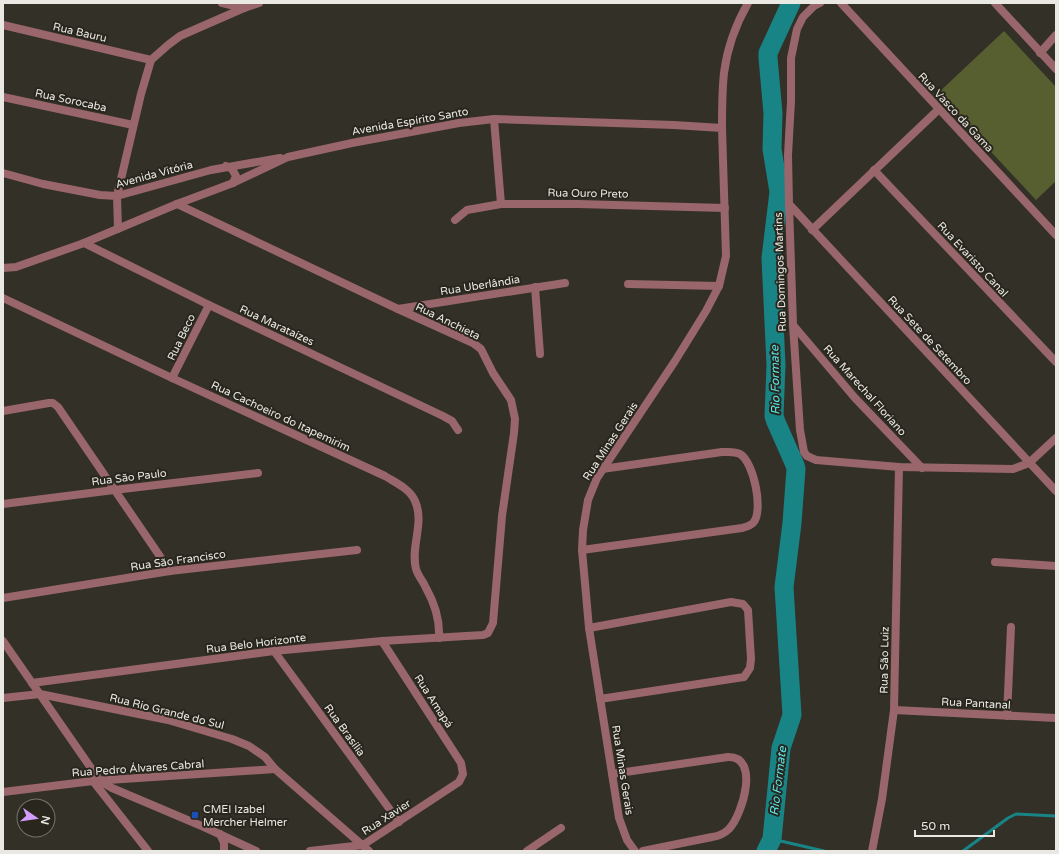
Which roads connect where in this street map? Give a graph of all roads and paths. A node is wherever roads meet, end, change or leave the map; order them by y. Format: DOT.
graph roads {
  1 [pos="222,3"];
  2 [pos="259,3"];
  3 [pos="748,3"];
  4 [pos="820,3"];
  5 [pos="840,3"];
  6 [pos="995,3"];
  7 [pos="244,8"];
  8 [pos="3,25"];
  9 [pos="1056,35"];
  10 [pos="1040,53"];
  11 [pos="151,60"];
  12 [pos="1056,69"];
  13 [pos="3,97"];
  14 [pos="939,109"];
  15 [pos="494,119"];
  16 [pos="134,125"];
  17 [pos="722,128"];
  18 [pos="288,157"];
  19 [pos="226,166"];
  20 [pos="874,170"];
  21 [pos="3,173"];
  22 [pos="233,183"];
  23 [pos="117,196"];
  24 [pos="177,204"];
  25 [pos="501,204"];
  26 [pos="789,204"];
  27 [pos="725,208"];
  28 [pos="454,220"];
  29 [pos="118,229"];
  30 [pos="812,230"];
  31 [pos="1056,235"];
  32 [pos="84,243"];
  33 [pos="3,268"];
  34 [pos="565,283"];
  35 [pos="628,284"];
  36 [pos="718,286"];
  37 [pos="535,287"];
  38 [pos="3,298"];
  39 [pos="208,305"];
  40 [pos="398,309"];
  41 [pos="793,325"];
  42 [pos="540,354"];
  43 [pos="1056,362"];
  44 [pos="172,378"];
  45 [pos="3,411"];
  46 [pos="458,430"];
  47 [pos="1056,438"];
  48 [pos="1029,463"];
  49 [pos="899,468"];
  50 [pos="922,468"];
  51 [pos="602,469"];
  52 [pos="258,473"];
  53 [pos="114,490"];
  54 [pos="1056,491"];
  55 [pos="3,504"];
  56 [pos="357,550"];
  57 [pos="582,550"];
  58 [pos="995,562"];
  59 [pos="1056,566"];
  60 [pos="170,571"];
  61 [pos="3,598"];
  62 [pos="1011,627"];
  63 [pos="589,628"];
  64 [pos="483,635"];
  65 [pos="439,638"];
  66 [pos="3,641"];
  67 [pos="382,641"];
  68 [pos="274,651"];
  69 [pos="32,683"];
  70 [pos="40,694"];
  71 [pos="3,698"];
  72 [pos="600,699"];
  73 [pos="894,710"];
  74 [pos="1007,716"];
  75 [pos="1056,718"];
  76 [pos="275,769"];
  77 [pos="463,774"];
  78 [pos="612,774"];
  79 [pos="96,781"];
  80 [pos="3,792"];
  81 [pos="399,822"];
  82 [pos="561,828"];
  83 [pos="220,834"];
  84 [pos="366,848"];
  85 [pos="148,851"];
  86 [pos="224,851"];
  87 [pos="256,851"];
  88 [pos="310,851"];
  89 [pos="527,851"];
  90 [pos="635,851"];
  91 [pos="643,851"];
  92 [pos="872,851"];
  1 -- 7 [label="street"];
  2 -- 7 [label="street"];
  3 -- 17 [label="street, Rua Minas Gerais"];
  4 -- 26 [label="street, Rua Domingos Martins"];
  5 -- 14 [label="street, Rua Vasco da Gama"];
  6 -- 10 [label="street"];
  7 -- 11 [label="street"];
  8 -- 11 [label="street, Rua Bauru"];
  9 -- 10 [label="street"];
  10 -- 12 [label="street"];
  11 -- 16 [label="street"];
  13 -- 16 [label="street, Rua Sorocaba"];
  14 -- 20 [label="street"];
  14 -- 31 [label="street, Rua Vasco da Gama"];
  15 -- 17 [label="street, Avenida Espírito Santo"];
  15 -- 18 [label="street, Avenida Espírito Santo"];
  15 -- 25 [label="street"];
  16 -- 23 [label="street"];
  17 -- 27 [label="street, Rua Minas Gerais"];
  18 -- 19 [label="street, Avenida Vitória"];
  18 -- 22 [label="street, Avenida Espírito Santo"];
  19 -- 22 [label="street"];
  19 -- 23 [label="street, Avenida Vitória"];
  20 -- 30 [label="street"];
  20 -- 43 [label="street, Rua Evaristo Canal"];
  21 -- 23 [label="street, Avenida Vitória"];
  22 -- 24 [label="street, Avenida Espírito Santo"];
  23 -- 29 [label="street"];
  24 -- 29 [label="street, Avenida Espírito Santo"];
  24 -- 40 [label="street, Rua Anchieta"];
  25 -- 27 [label="street, Rua Ouro Preto"];
  25 -- 28 [label="street, Rua Ouro Preto"];
  26 -- 30 [label="street, Rua Sete de Setembro"];
  26 -- 41 [label="street, Rua Domingos Martins"];
  27 -- 36 [label="street, Rua Minas Gerais"];
  29 -- 32 [label="street, Avenida Espírito Santo"];
  30 -- 48 [label="street, Rua Sete de Setembro"];
  32 -- 33 [label="street, Avenida Espírito Santo"];
  32 -- 39 [label="street, Rua Marataízes"];
  34 -- 37 [label="street, Rua Uberlândia"];
  35 -- 36 [label="street"];
  36 -- 51 [label="street, Rua Minas Gerais"];
  37 -- 40 [label="street, Rua Uberlândia"];
  37 -- 42 [label="street"];
  38 -- 44 [label="street, Rua Cachoeiro do Itapemirim"];
  39 -- 44 [label="street, Rua Beco"];
  39 -- 46 [label="street, Rua Marataízes"];
  40 -- 64 [label="street, Rua Anchieta"];
  41 -- 49 [label="street, Rua Domingos Martins"];
  41 -- 50 [label="street, Rua Marechal Floriano"];
  44 -- 65 [label="street, Rua Cachoeiro do Itapemirim"];
  45 -- 53 [label="street"];
  47 -- 48 [label="street, Rua Domingos Martins"];
  48 -- 50 [label="street, Rua Domingos Martins"];
  48 -- 54 [label="street, Rua Sete de Setembro"];
  49 -- 50 [label="street, Rua Domingos Martins"];
  49 -- 73 [label="street, Rua São Luiz"];
  51 -- 57 [label="street, Rua Minas Gerais"];
  51 -- 57 [label="street"];
  52 -- 53 [label="street, Rua São Paulo"];
  53 -- 55 [label="street, Rua São Paulo"];
  53 -- 60 [label="street"];
  56 -- 60 [label="street, Rua São Francisco"];
  57 -- 63 [label="street, Rua Minas Gerais"];
  58 -- 59 [label="street"];
  60 -- 61 [label="street, Rua São Francisco"];
  62 -- 74 [label="street"];
  63 -- 72 [label="street, Rua Minas Gerais"];
  63 -- 72 [label="street"];
  64 -- 65 [label="street, Rua Belo Horizonte"];
  65 -- 67 [label="street, Rua Belo Horizonte"];
  66 -- 69 [label="street"];
  67 -- 68 [label="street, Rua Belo Horizonte"];
  67 -- 77 [label="street, Rua Amapá"];
  68 -- 69 [label="street, Rua Belo Horizonte"];
  68 -- 81 [label="street, Rua Brasília"];
  69 -- 70 [label="street"];
  70 -- 71 [label="street"];
  70 -- 76 [label="street, Rua Rio Grande do Sul"];
  70 -- 79 [label="street"];
  72 -- 78 [label="street, Rua Minas Gerais"];
  73 -- 74 [label="street, Rua Pantanal"];
  73 -- 92 [label="street, Rua São Luiz"];
  74 -- 75 [label="street, Rua Pantanal"];
  76 -- 79 [label="street, Rua Pedro Álvares Cabral"];
  76 -- 84 [label="street, Rua Rio Grande do Sul"];
  77 -- 81 [label="street, Rua Xavier"];
  78 -- 90 [label="street, Rua Minas Gerais"];
  78 -- 91 [label="street"];
  79 -- 80 [label="street, Rua Pedro Álvares Cabral"];
  79 -- 83 [label="street"];
  79 -- 85 [label="street"];
  81 -- 84 [label="street, Rua Xavier"];
  82 -- 89 [label="street"];
  83 -- 86 [label="street"];
  83 -- 87 [label="street"];
  84 -- 88 [label="street, Rua Xavier"];
}
